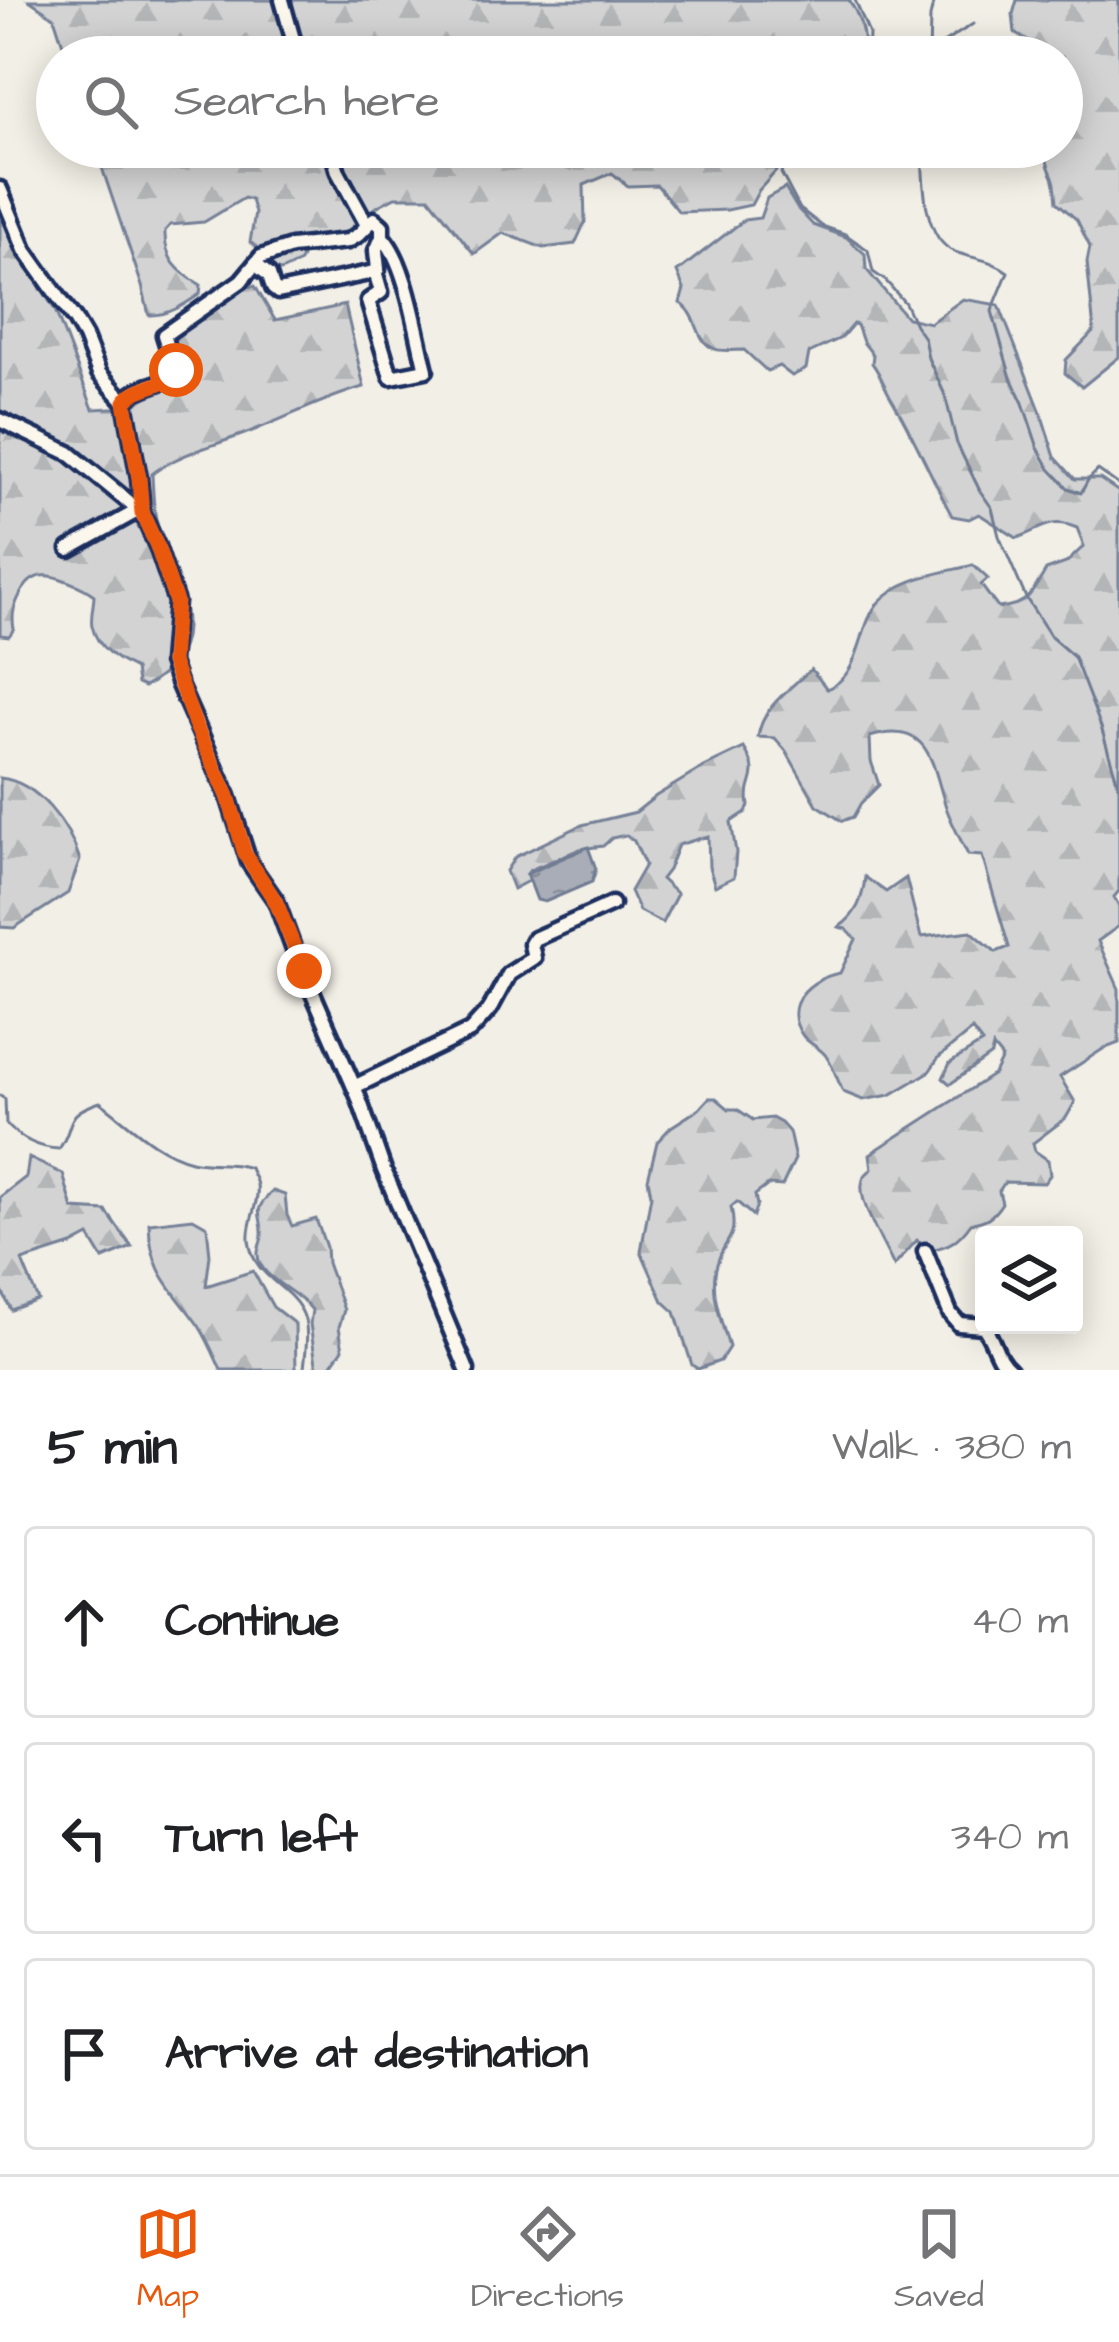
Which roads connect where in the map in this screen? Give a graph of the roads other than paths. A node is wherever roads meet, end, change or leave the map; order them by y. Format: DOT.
graph roads {
  1 [pos="283,0"];
  2 [pos="292,36"];
  3 [pos="337,168"];
  4 [pos="0,189"];
  5 [pos="367,225"];
  6 [pos="382,237"];
  7 [pos="254,264"];
  8 [pos="376,271"];
  9 [pos="125,402"];
  10 [pos="0,420"];
  11 [pos="140,511"];
  12 [pos="69,549"];
  13 [pos="612,904"];
  14 [pos="354,1087"];
  15 [pos="925,1251"];
  16 [pos="467,1370"];
  17 [pos="1010,1370"];
  1 -- 2 [label="street"];
  3 -- 5 [label="street"];
  4 -- 9 [label="street"];
  5 -- 6 [label="street"];
  5 -- 7 [label="street"];
  6 -- 8 [label="street"];
  6 -- 8 [label="street"];
  7 -- 8 [label="street"];
  7 -- 9 [label="street"];
  9 -- 11 [label="street"];
  10 -- 11 [label="street"];
  11 -- 12 [label="street"];
  11 -- 14 [label="street"];
  13 -- 14 [label="street"];
  14 -- 16 [label="street"];
  15 -- 17 [label="street"];
}
